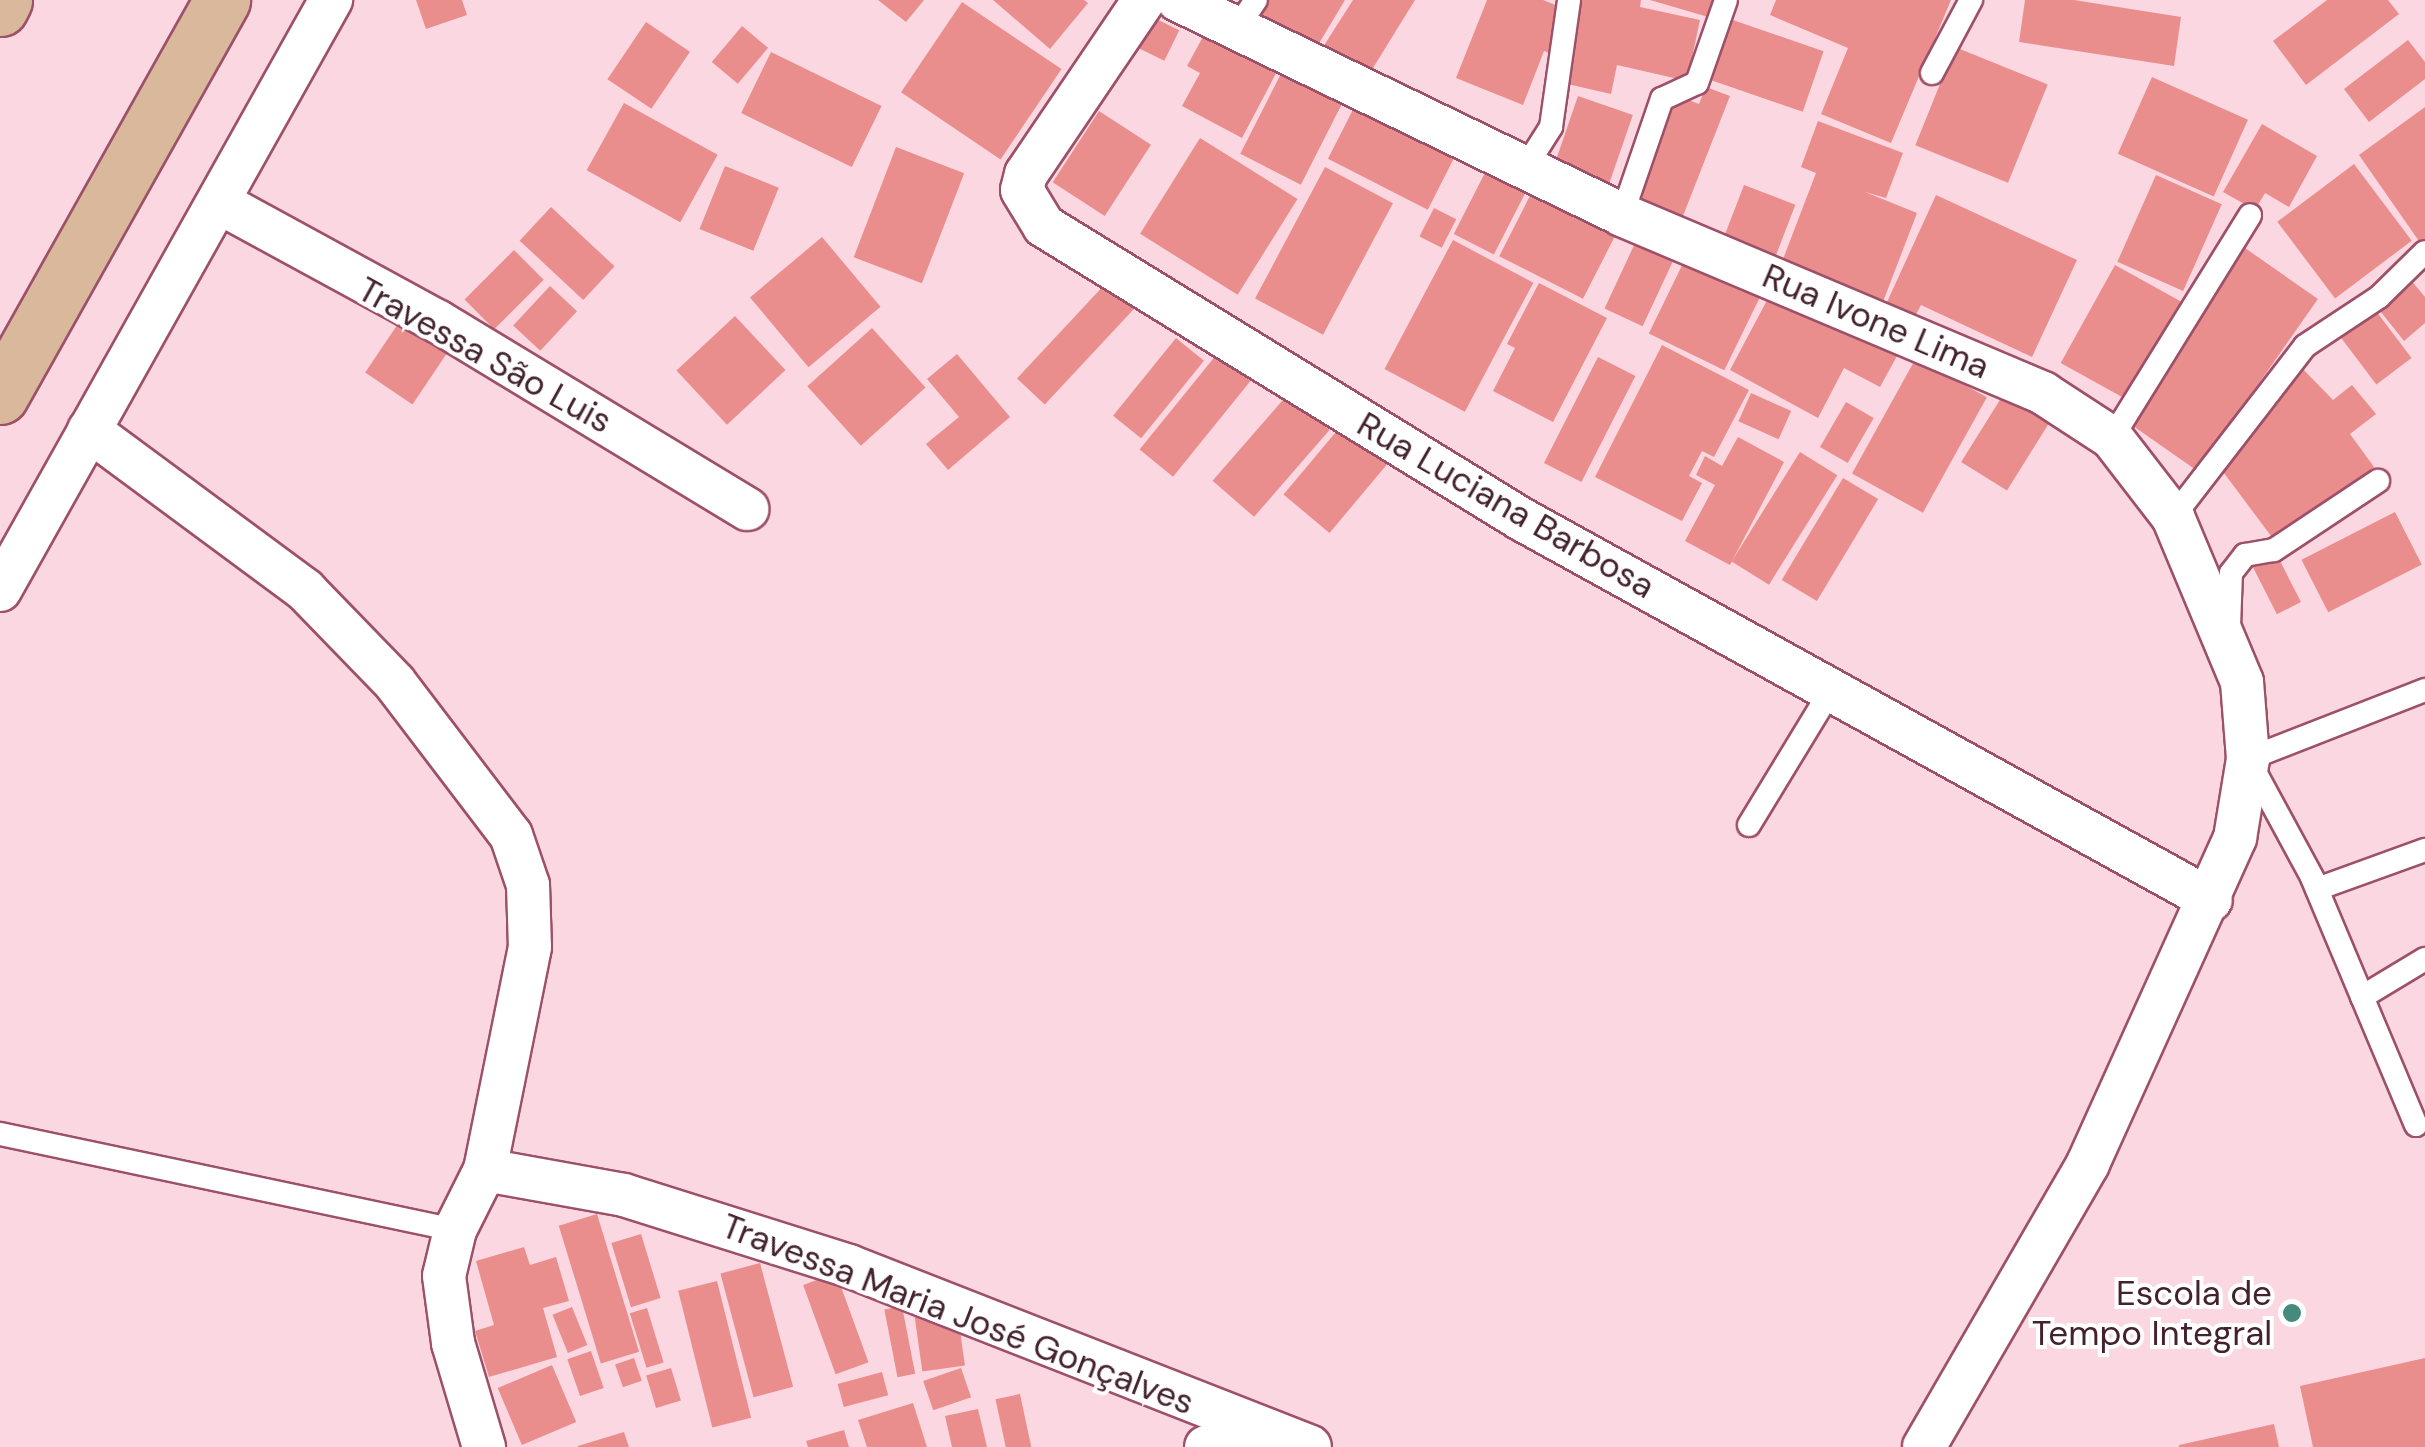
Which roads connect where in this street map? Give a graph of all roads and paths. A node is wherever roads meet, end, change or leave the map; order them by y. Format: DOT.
graph roads {
  1 [pos="4,0"];
  2 [pos="222,0"];
  3 [pos="331,0"];
  4 [pos="1144,0"];
  5 [pos="1178,0"];
  6 [pos="1569,0"];
  7 [pos="1726,0"];
  8 [pos="1971,0"];
  9 [pos="0,8"];
  10 [pos="1245,15"];
  11 [pos="1932,73"];
  12 [pos="1526,168"];
  13 [pos="222,204"];
  14 [pos="1622,215"];
  15 [pos="2250,215"];
  16 [pos="2425,252"];
  17 [pos="0,396"];
  18 [pos="89,430"];
  19 [pos="2112,438"];
  20 [pos="2378,481"];
  21 [pos="747,509"];
  22 [pos="2173,517"];
  23 [pos="0,590"];
  24 [pos="2229,650"];
  25 [pos="1831,690"];
  26 [pos="2425,690"];
  27 [pos="2248,759"];
  28 [pos="1748,825"];
  29 [pos="2425,850"];
  30 [pos="2317,889"];
  31 [pos="2211,900"];
  32 [pos="2425,959"];
  33 [pos="2362,997"];
  34 [pos="2416,1125"];
  35 [pos="0,1134"];
  36 [pos="485,1170"];
  37 [pos="455,1230"];
  38 [pos="1261,1429"];
  39 [pos="484,1447"];
  40 [pos="1206,1447"];
  41 [pos="1310,1447"];
  42 [pos="1924,1447"];
  1 -- 9 [label="main road"];
  2 -- 17 [label="main road"];
  3 -- 13 [label="street"];
  4 -- 25 [label="street, Rua Luciana Barbosa"];
  5 -- 10 [label="street, Rua Ivone Lima"];
  6 -- 12 [label="lane"];
  7 -- 14 [label="lane"];
  8 -- 11 [label="lane"];
  10 -- 12 [label="street, Rua Ivone Lima"];
  12 -- 14 [label="street, Rua Ivone Lima"];
  13 -- 18 [label="street"];
  13 -- 21 [label="street, Travessa São Luis"];
  14 -- 19 [label="street, Rua Ivone Lima"];
  15 -- 19 [label="lane"];
  16 -- 22 [label="lane"];
  18 -- 23 [label="street"];
  18 -- 36 [label="street"];
  19 -- 22 [label="street, Rua Ivone Lima"];
  20 -- 24 [label="lane"];
  22 -- 24 [label="street, Rua Ivone Lima"];
  24 -- 27 [label="street, Rua Ivone Lima"];
  25 -- 28 [label="lane"];
  25 -- 31 [label="street, Rua Luciana Barbosa"];
  26 -- 27 [label="lane"];
  27 -- 30 [label="lane"];
  27 -- 31 [label="street, Rua Ivone Lima"];
  29 -- 30 [label="lane"];
  30 -- 33 [label="lane"];
  31 -- 42 [label="street, Rua Ivone Lima"];
  32 -- 33 [label="lane"];
  33 -- 34 [label="lane"];
  35 -- 37 [label="lane"];
  36 -- 37 [label="street"];
  36 -- 38 [label="street, Travessa Maria José Gonçalves"];
  37 -- 39 [label="street"];
  38 -- 40 [label="street"];
  38 -- 41 [label="street, Travessa Maria José Gonçalves"];
}
